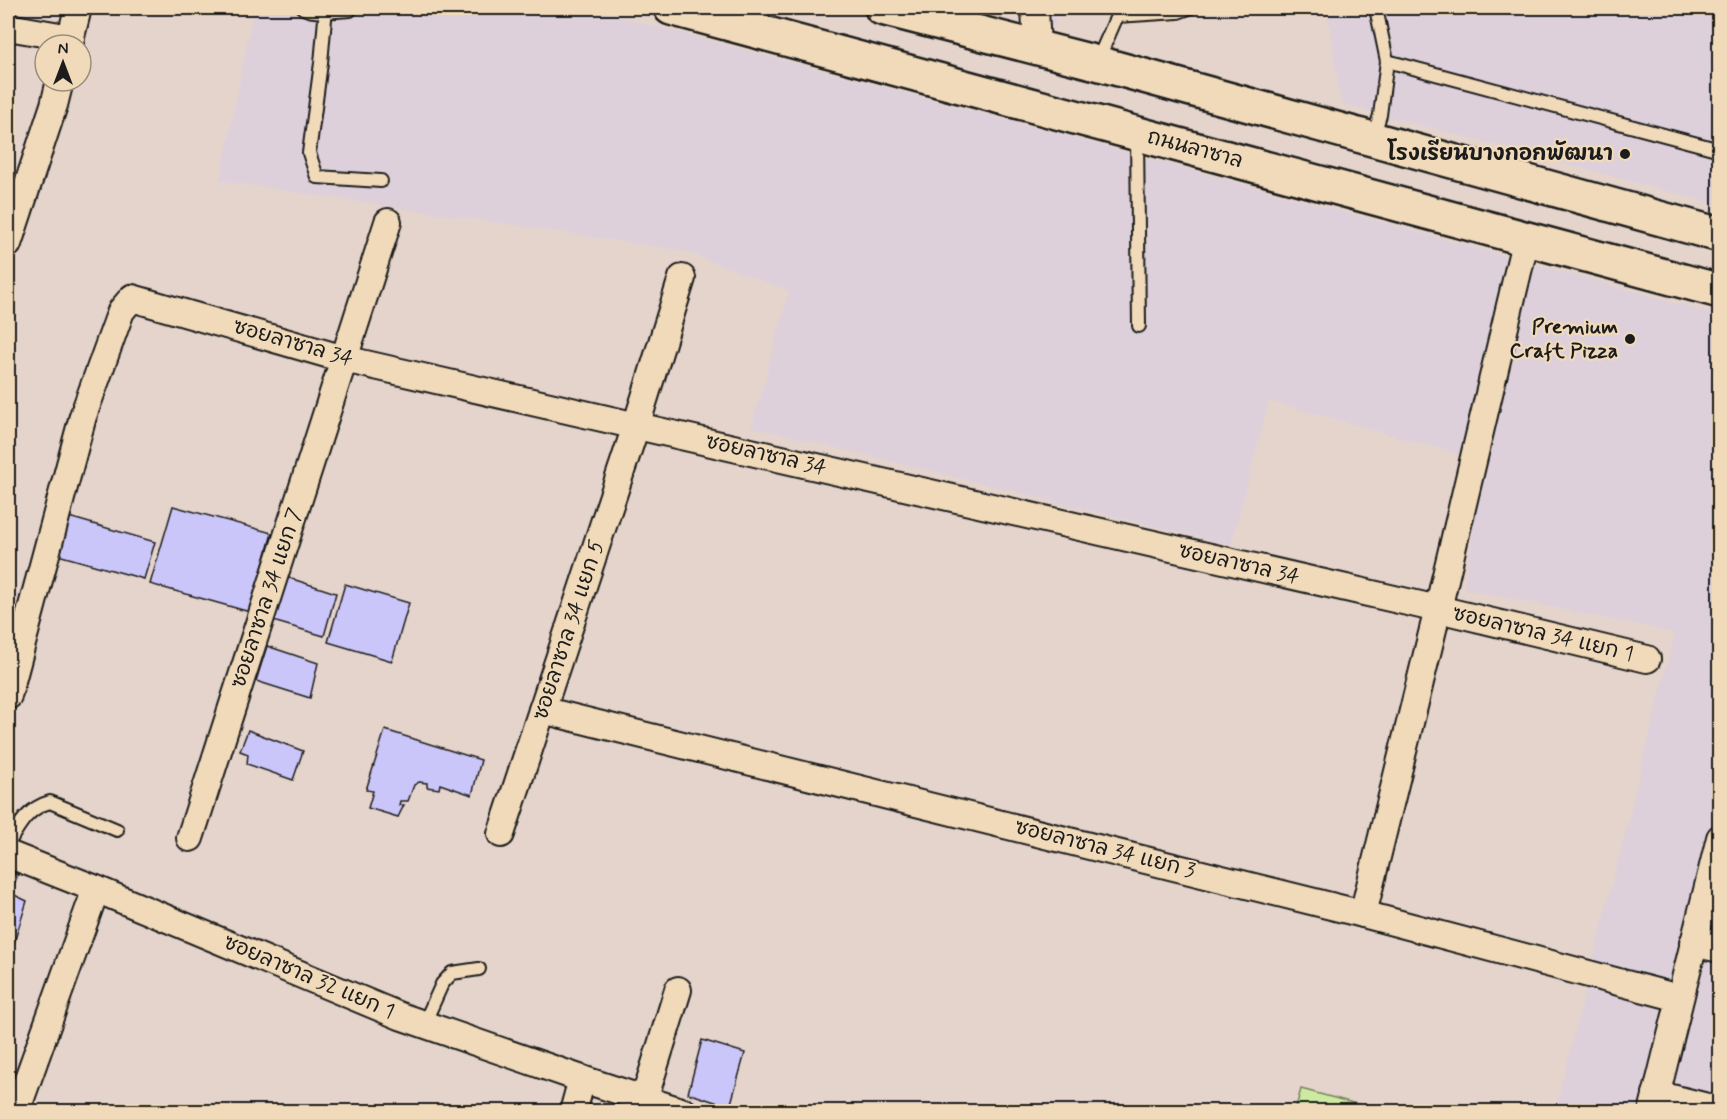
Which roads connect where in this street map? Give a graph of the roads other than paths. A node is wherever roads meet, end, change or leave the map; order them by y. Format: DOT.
graph roads {
  1 [pos="78,8"];
  2 [pos="303,8"];
  3 [pos="352,8"];
  4 [pos="671,8"];
  5 [pos="882,8"];
  6 [pos="1035,8"];
  7 [pos="1189,8"];
  8 [pos="1376,8"];
  9 [pos="325,9"];
  10 [pos="1116,12"];
  11 [pos="8,27"];
  12 [pos="35,33"];
  13 [pos="72,33"];
  14 [pos="1037,49"];
  15 [pos="1387,62"];
  16 [pos="1097,63"];
  17 [pos="57,93"];
  18 [pos="1137,133"];
  19 [pos="1372,140"];
  20 [pos="1719,150"];
  21 [pos="381,181"];
  22 [pos="388,222"];
  23 [pos="9,233"];
  24 [pos="1719,235"];
  25 [pos="1526,238"];
  26 [pos="682,278"];
  27 [pos="1719,291"];
  28 [pos="1139,326"];
  29 [pos="344,359"];
  30 [pos="636,426"];
  31 [pos="1438,609"];
  32 [pos="1647,659"];
  33 [pos="8,696"];
  34 [pos="542,710"];
  35 [pos="117,830"];
  36 [pos="501,834"];
  37 [pos="190,838"];
  38 [pos="1719,838"];
  39 [pos="8,844"];
  40 [pos="8,854"];
  41 [pos="96,889"];
  42 [pos="1363,914"];
  43 [pos="1693,943"];
  44 [pos="1719,949"];
  45 [pos="479,969"];
  46 [pos="678,990"];
  47 [pos="1680,998"];
  48 [pos="424,1024"];
  49 [pos="582,1079"];
  50 [pos="644,1100"];
  51 [pos="1654,1103"];
  52 [pos="1719,1110"];
  53 [pos="16,1112"];
  54 [pos="573,1112"];
  55 [pos="684,1112"];
  1 -- 13 [label="street"];
  2 -- 9 [label="lane"];
  3 -- 9 [label="lane"];
  4 -- 18 [label="street, ถนนลาซาล"];
  5 -- 14 [label="street"];
  6 -- 14 [label="street"];
  7 -- 10 [label="lane"];
  8 -- 15 [label="lane"];
  9 -- 21 [label="lane"];
  10 -- 16 [label="lane"];
  11 -- 12 [label="street"];
  14 -- 16 [label="street"];
  15 -- 19 [label="lane"];
  15 -- 20 [label="lane"];
  16 -- 19 [label="street"];
  17 -- 23 [label="street"];
  18 -- 25 [label="street, ถนนลาซาล"];
  18 -- 28 [label="lane"];
  19 -- 24 [label="street"];
  22 -- 29 [label="street, ซอยลาซาล 34 แยก 7"];
  25 -- 27 [label="street, ถนนลาซาล"];
  25 -- 31 [label="street"];
  26 -- 30 [label="street, ซอยลาซาล 34 แยก 5"];
  29 -- 30 [label="street, ซอยลาซาล 34"];
  29 -- 33 [label="street, ซอยลาซาล 34"];
  29 -- 37 [label="street, ซอยลาซาล 34 แยก 7"];
  30 -- 31 [label="street, ซอยลาซาล 34"];
  30 -- 34 [label="street, ซอยลาซาล 34 แยก 5"];
  31 -- 32 [label="street, ซอยลาซาล 34 แยก 1"];
  31 -- 42 [label="street"];
  34 -- 36 [label="street, ซอยลาซาล 34 แยก 5"];
  34 -- 42 [label="street, ซอยลาซาล 34 แยก 3"];
  35 -- 39 [label="lane"];
  38 -- 43 [label="street"];
  40 -- 41 [label="street, ซอยลาซาล 32 แยก 1"];
  41 -- 48 [label="street, ซอยลาซาล 32 แยก 1"];
  41 -- 53 [label="street"];
  42 -- 47 [label="street, ซอยลาซาล 34 แยก 3"];
  43 -- 44 [label="street"];
  43 -- 47 [label="street"];
  45 -- 48 [label="lane"];
  46 -- 50 [label="street"];
  47 -- 51 [label="street"];
  48 -- 49 [label="street, ซอยลาซาล 32 แยก 1"];
  49 -- 50 [label="street, ซอยลาซาล 32 แยก 1"];
  49 -- 54 [label="street"];
  50 -- 55 [label="street, ซอยลาซาล 32 แยก 1"];
  51 -- 52 [label="street"];
}
